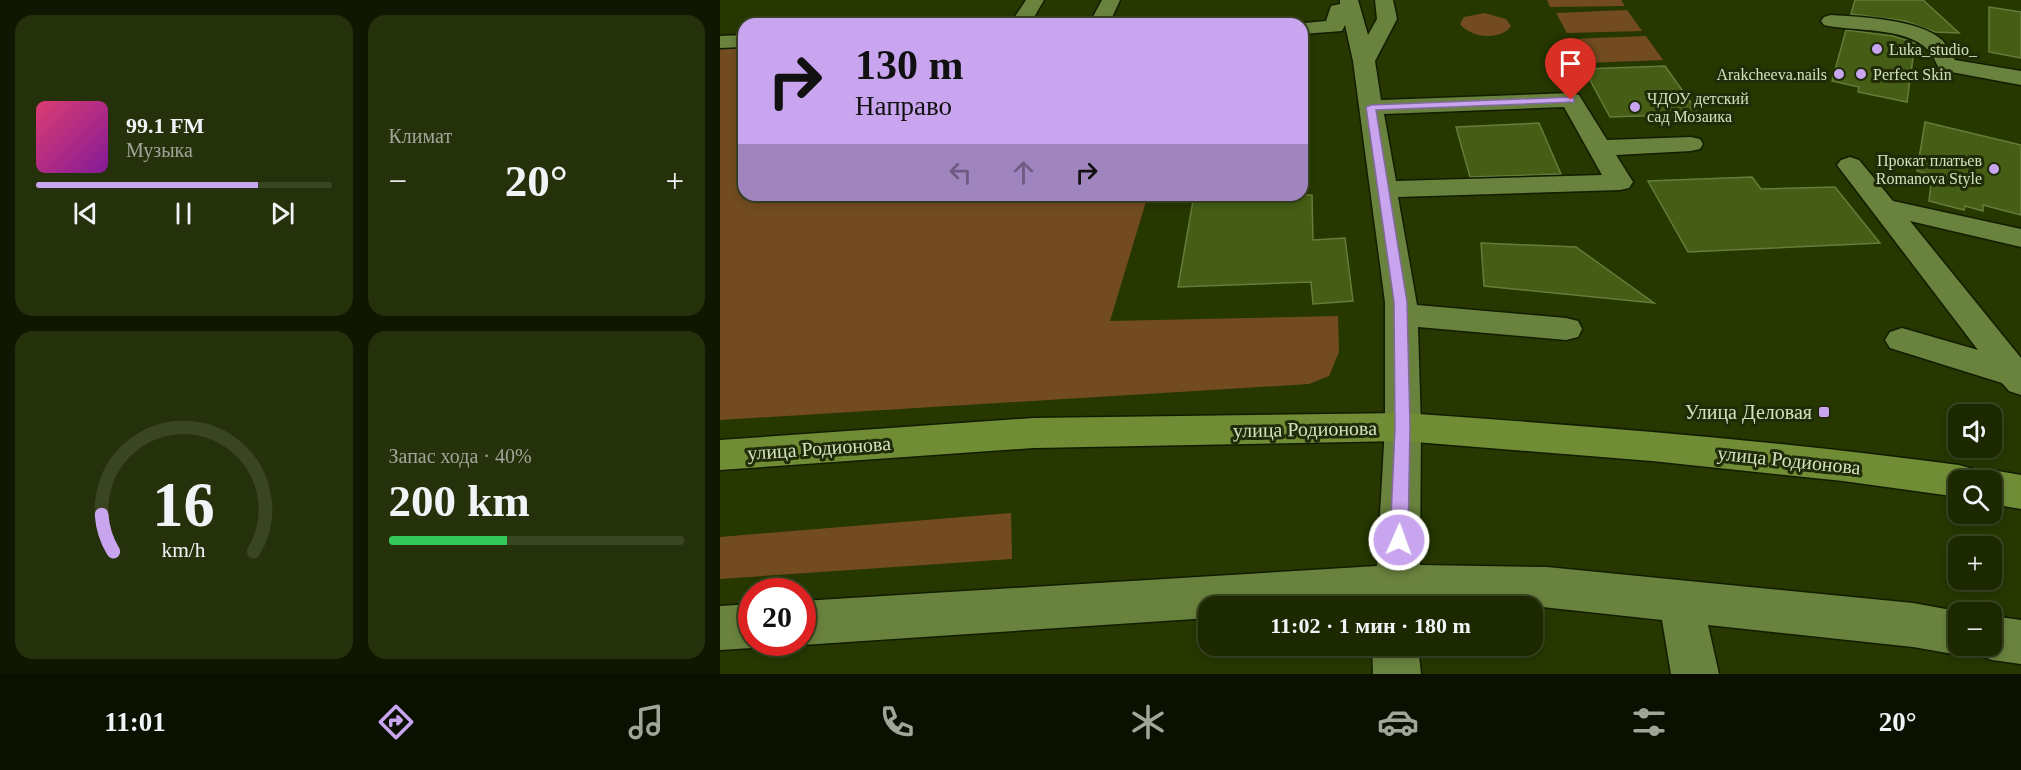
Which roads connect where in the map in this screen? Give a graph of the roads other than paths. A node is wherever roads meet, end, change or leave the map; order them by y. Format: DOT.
graph roads {
  1 [pos="1035,0"];
  2 [pos="1111,0"];
  3 [pos="1384,0"];
  4 [pos="1352,11"];
  5 [pos="1024,18"];
  6 [pos="1102,18"];
  7 [pos="1831,21"];
  8 [pos="1308,28"];
  9 [pos="720,37"];
  10 [pos="738,40"];
  11 [pos="738,41"];
  12 [pos="720,42"];
  13 [pos="2021,78"];
  14 [pos="1410,84"];
  15 [pos="1368,85"];
  16 [pos="1692,144"];
  17 [pos="1599,148"];
  18 [pos="1850,165"];
  19 [pos="1384,189"];
  20 [pos="1883,207"];
  21 [pos="2007,240"];
  22 [pos="1401,315"];
  23 [pos="1566,329"];
  24 [pos="1902,340"];
  25 [pos="2018,378"];
  26 [pos="1403,427"];
  27 [pos="720,455"];
  28 [pos="1948,479"];
  29 [pos="2002,489"];
  30 [pos="2021,492"];
  31 [pos="1397,595"];
  32 [pos="1681,602"];
  33 [pos="816,622"];
  34 [pos="738,627"];
  35 [pos="720,628"];
  36 [pos="1948,631"];
  37 [pos="2002,639"];
  38 [pos="2021,642"];
  39 [pos="1396,656"];
  40 [pos="1397,674"];
  41 [pos="1695,674"];
  1 -- 5 [label="street"];
  2 -- 6 [label="street"];
  3 -- 15 [label="street"];
  4 -- 8 [label="street"];
  4 -- 15 [label="street"];
  7 -- 13 [label="street"];
  9 -- 10 [label="street"];
  11 -- 12 [label="street"];
  14 -- 15 [label="street"];
  15 -- 17 [label="street"];
  15 -- 19 [label="street"];
  16 -- 17 [label="street"];
  17 -- 19 [label="street"];
  18 -- 20 [label="street"];
  19 -- 22 [label="street"];
  20 -- 21 [label="street"];
  20 -- 25 [label="street"];
  22 -- 23 [label="street"];
  22 -- 26 [label="street"];
  24 -- 25 [label="street"];
  26 -- 27 [label="main road, улица Родионова"];
  26 -- 28 [label="main road, улица Родионова"];
  26 -- 31 [label="street"];
  29 -- 30 [label="main road"];
  31 -- 32 [label="street"];
  31 -- 33 [label="street"];
  32 -- 36 [label="street"];
  32 -- 41 [label="street"];
  34 -- 35 [label="street"];
  37 -- 38 [label="street"];
  39 -- 40 [label="street"];
}
